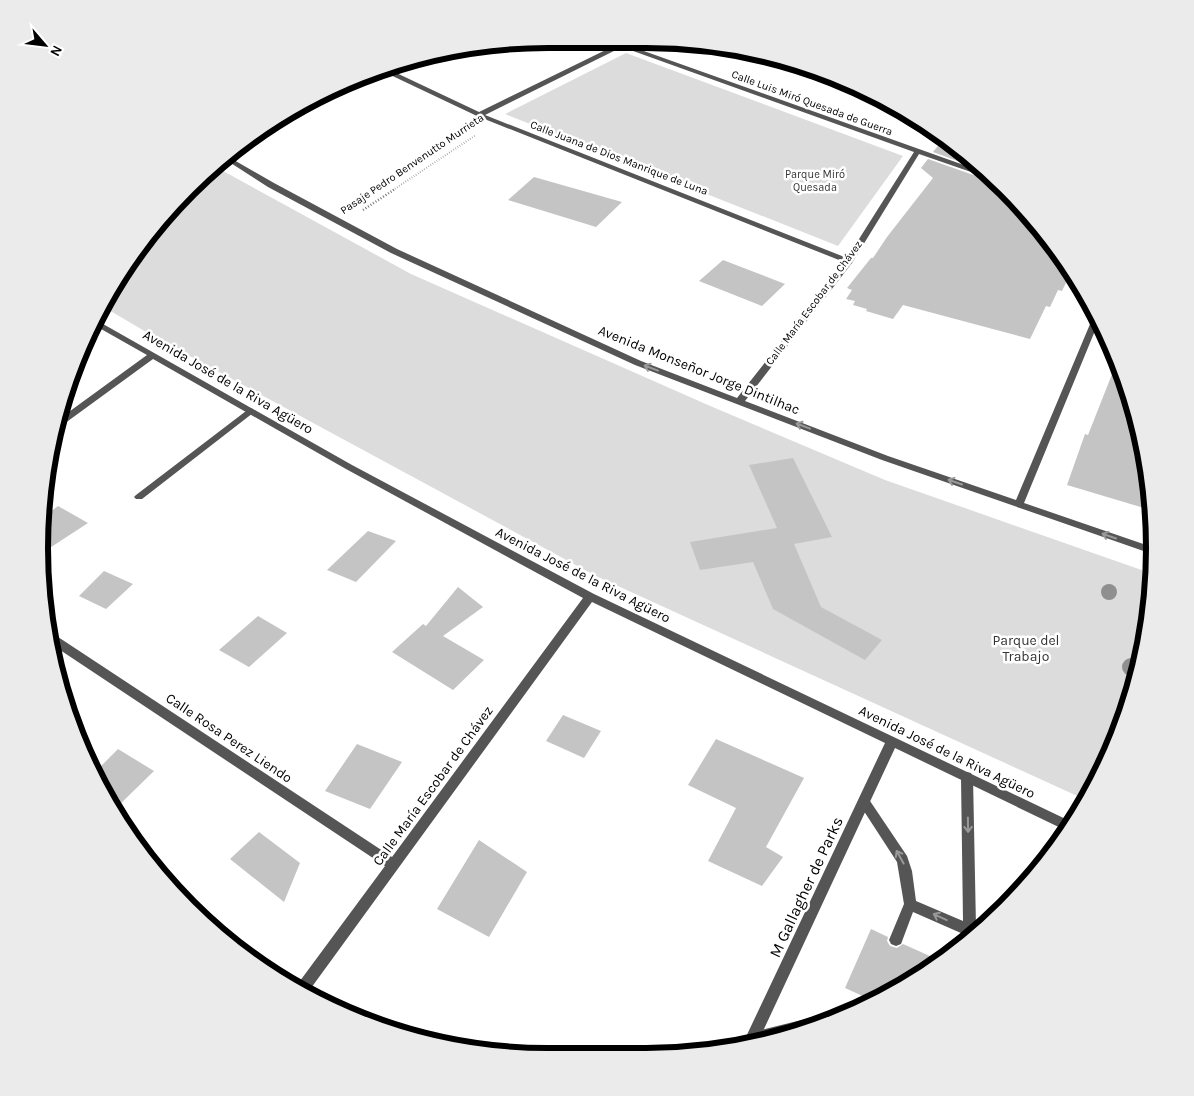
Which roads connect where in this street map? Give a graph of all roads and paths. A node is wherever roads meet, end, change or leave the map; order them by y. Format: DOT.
graph roads {
  1 [pos="616,48"];
  2 [pos="635,48"];
  3 [pos="391,73"];
  4 [pos="479,115"];
  5 [pos="495,122"];
  6 [pos="917,152"];
  7 [pos="232,160"];
  8 [pos="976,172"];
  9 [pos="342,224"];
  10 [pos="849,260"];
  11 [pos="1094,324"];
  12 [pos="100,325"];
  13 [pos="152,356"];
  14 [pos="739,402"];
  15 [pos="250,411"];
  16 [pos="65,419"];
  17 [pos="139,497"];
  18 [pos="1019,504"];
  19 [pos="1146,549"];
  20 [pos="590,597"];
  21 [pos="56,642"];
  22 [pos="892,741"];
  23 [pos="967,777"];
  24 [pos="864,802"];
  25 [pos="1063,824"];
  26 [pos="393,865"];
  27 [pos="910,904"];
  28 [pos="972,927"];
  29 [pos="968,930"];
  30 [pos="896,940"];
  31 [pos="305,985"];
  32 [pos="754,1036"];
  1 -- 4 [label="street"];
  2 -- 6 [label="street, Calle Luis Miró Quesada de Guerra"];
  3 -- 4 [label="street, Calle Juana de Dios Manrique de Luna"];
  4 -- 5 [label="street, Calle Juana de Dios Manrique de Luna"];
  5 -- 9 [label="path, Pasaje Pedro Benvenutto Murrieta"];
  5 -- 10 [label="street, Calle Juana de Dios Manrique de Luna"];
  6 -- 8 [label="street, Calle Luis Miró Quesada de Guerra"];
  6 -- 10 [label="street, Calle María Escobar de Chávez"];
  7 -- 9 [label="street, Avenida Monseñor Jorge Dintilhac"];
  14 -- 9 [label="street, Avenida Monseñor Jorge Dintilhac, one-way"];
  10 -- 14 [label="street, Calle María Escobar de Chávez"];
  11 -- 18 [label="street"];
  12 -- 13 [label="street, Avenida José de la Riva Agüero"];
  13 -- 15 [label="street, Avenida José de la Riva Agüero"];
  13 -- 16 [label="street"];
  18 -- 14 [label="street, Avenida Monseñor Jorge Dintilhac, one-way"];
  15 -- 17 [label="street"];
  15 -- 20 [label="street, Avenida José de la Riva Agüero"];
  19 -- 18 [label="street, Avenida Monseñor Jorge Dintilhac, one-way"];
  20 -- 22 [label="street, Avenida José de la Riva Agüero"];
  20 -- 26 [label="street, Calle María Escobar de Chávez"];
  21 -- 26 [label="street, Calle Rosa Perez Liendo"];
  22 -- 23 [label="street, Avenida José de la Riva Agüero"];
  22 -- 24 [label="street, M Gallagher de Parks"];
  23 -- 25 [label="street, Avenida José de la Riva Agüero"];
  23 -- 28 [label="street, one-way"];
  27 -- 24 [label="street, one-way"];
  24 -- 32 [label="street, M Gallagher de Parks"];
  26 -- 31 [label="street, Calle María Escobar de Chávez"];
  29 -- 27 [label="street, one-way"];
  27 -- 30 [label="street"];
}
